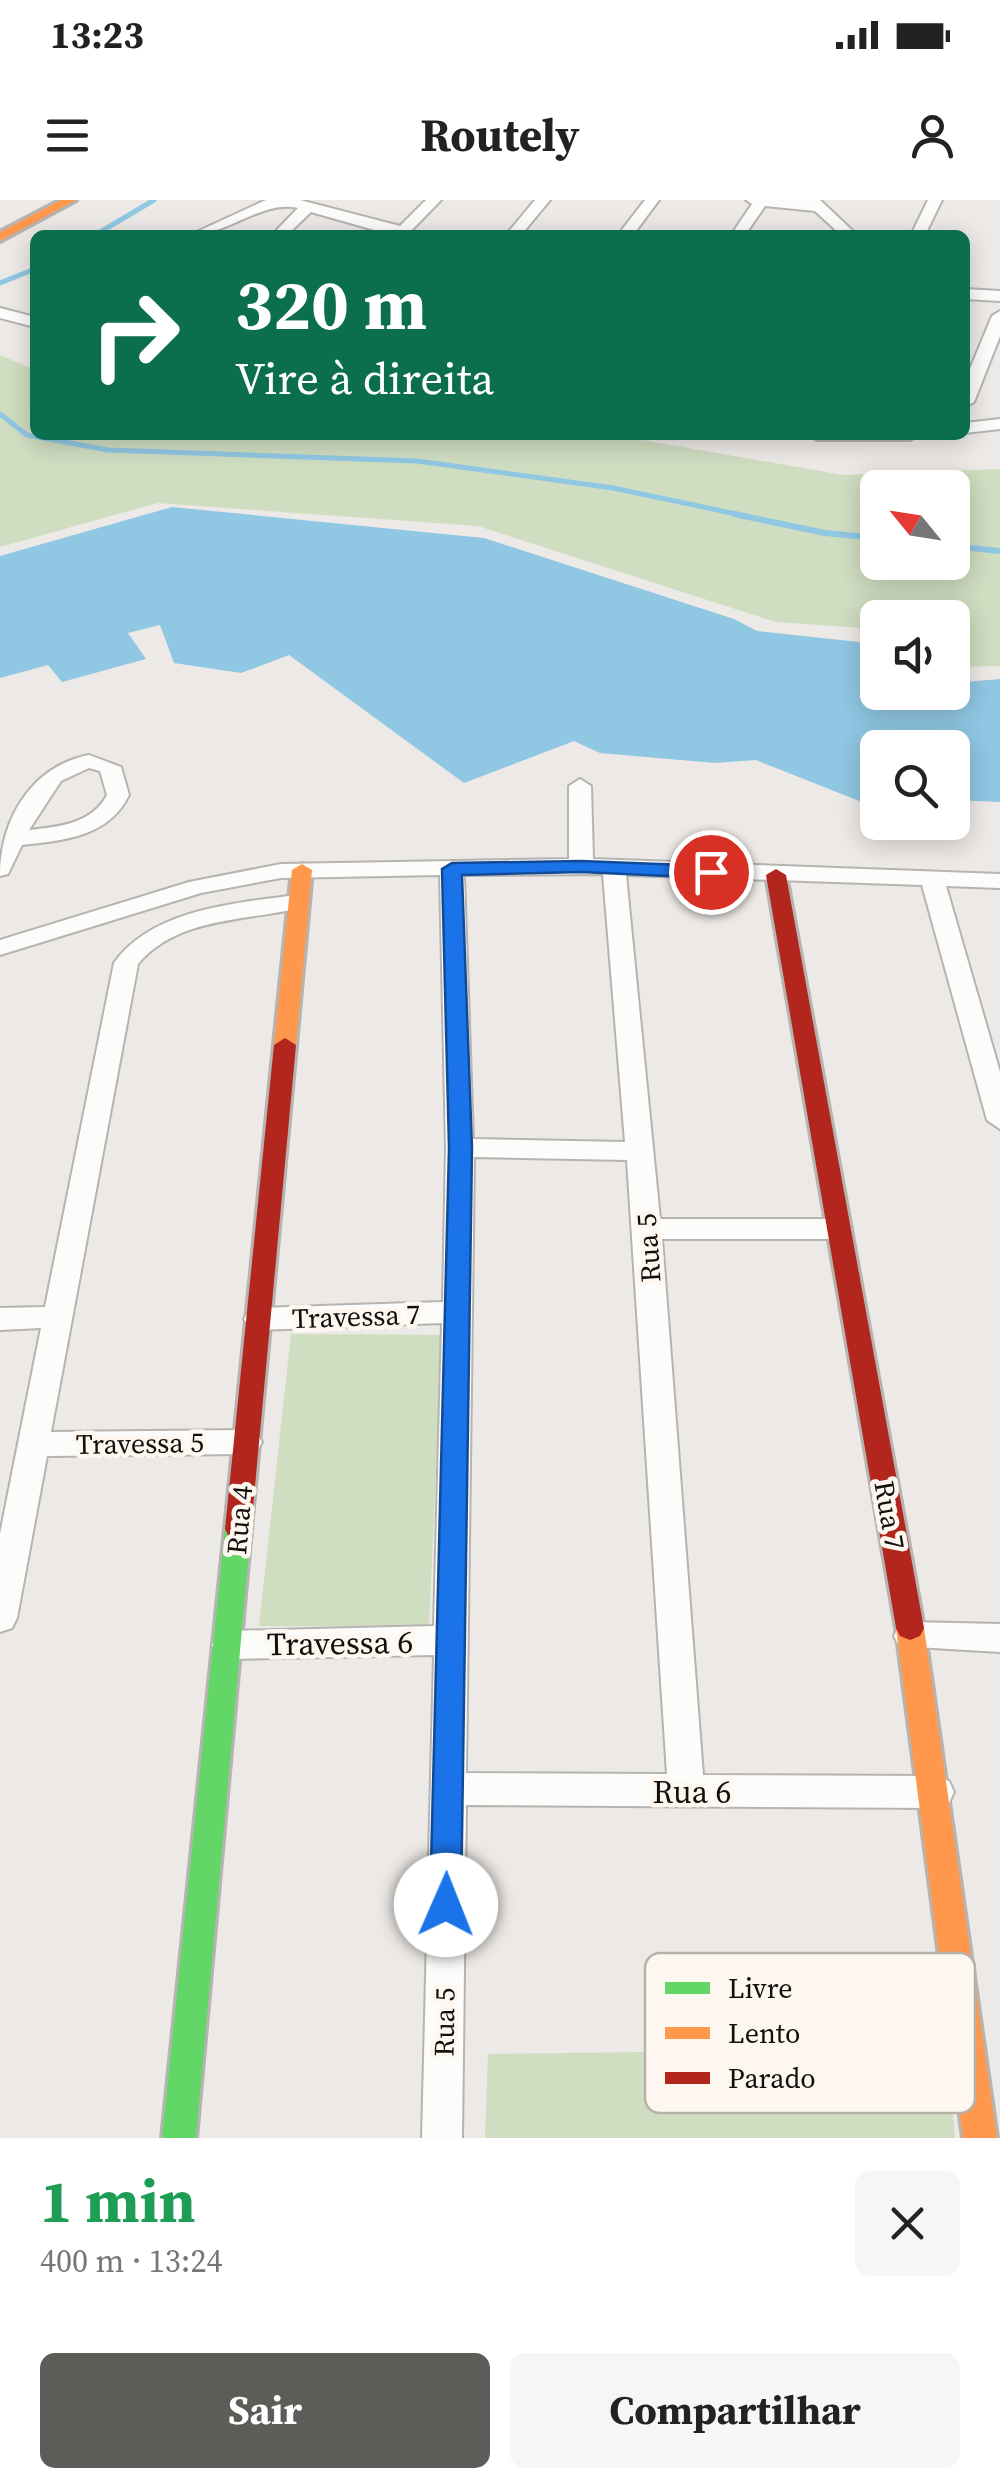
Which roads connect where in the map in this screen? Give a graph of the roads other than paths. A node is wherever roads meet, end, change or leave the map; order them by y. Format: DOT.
graph roads {
  1 [pos="41,200"];
  2 [pos="70,200"];
  3 [pos="280,200"];
  4 [pos="434,200"];
  5 [pos="543,200"];
  6 [pos="652,200"];
  7 [pos="754,200"];
  8 [pos="935,200"];
  9 [pos="762,201"];
  10 [pos="815,203"];
  11 [pos="308,208"];
  12 [pos="0,221"];
  13 [pos="209,230"];
  14 [pos="284,230"];
  15 [pos="390,230"];
  16 [pos="404,230"];
  17 [pos="517,230"];
  18 [pos="629,230"];
  19 [pos="742,230"];
  20 [pos="845,230"];
  21 [pos="920,230"];
  22 [pos="0,237"];
  23 [pos="970,294"];
  24 [pos="1000,296"];
  25 [pos="0,314"];
  26 [pos="1000,316"];
  27 [pos="30,321"];
  28 [pos="970,390"];
  29 [pos="1000,424"];
  30 [pos="970,427"];
  31 [pos="580,786"];
  32 [pos="16,840"];
  33 [pos="581,866"];
  34 [pos="0,869"];
  35 [pos="302,870"];
  36 [pos="616,876"];
  37 [pos="452,878"];
  38 [pos="1000,881"];
  39 [pos="777,885"];
  40 [pos="935,886"];
  41 [pos="297,902"];
  42 [pos="0,948"];
  43 [pos="1000,1120"];
  44 [pos="460,1148"];
  45 [pos="640,1150"];
  46 [pos="647,1229"];
  47 [pos="838,1229"];
  48 [pos="454,1312"];
  49 [pos="0,1318"];
  50 [pos="56,1318"];
  51 [pos="259,1319"];
  52 [pos="246,1442"];
  53 [pos="34,1444"];
  54 [pos="0,1618"];
  55 [pos="911,1636"];
  56 [pos="1000,1638"];
  57 [pos="450,1640"];
  58 [pos="230,1645"];
  59 [pos="448,1789"];
  60 [pos="686,1792"];
  61 [pos="936,1792"];
  62 [pos="956,1953"];
  63 [pos="975,2099"];
  64 [pos="179,2138"];
  65 [pos="442,2138"];
  66 [pos="980,2138"];
  1 -- 12 [label="street"];
  2 -- 22 [label="street"];
  3 -- 11 [label="street"];
  3 -- 13 [label="street"];
  4 -- 16 [label="street"];
  5 -- 17 [label="street"];
  6 -- 18 [label="street"];
  7 -- 9 [label="street"];
  8 -- 21 [label="street"];
  9 -- 10 [label="street"];
  9 -- 19 [label="street"];
  10 -- 20 [label="street"];
  11 -- 14 [label="street"];
  11 -- 15 [label="street"];
  23 -- 24 [label="street"];
  25 -- 27 [label="street"];
  26 -- 28 [label="street"];
  29 -- 30 [label="street"];
  31 -- 33 [label="street"];
  32 -- 34 [label="street"];
  33 -- 36 [label="street"];
  33 -- 37 [label="street"];
  35 -- 37 [label="street"];
  35 -- 41 [label="street, Rua 4"];
  35 -- 42 [label="street"];
  36 -- 37 [label="street"];
  36 -- 39 [label="street"];
  36 -- 45 [label="street, Rua 5"];
  37 -- 44 [label="street, Rua 5"];
  38 -- 40 [label="street"];
  39 -- 40 [label="street"];
  39 -- 47 [label="street, Rua 7"];
  40 -- 43 [label="street"];
  41 -- 50 [label="street"];
  41 -- 51 [label="street, Rua 4"];
  44 -- 45 [label="street"];
  44 -- 48 [label="street, Rua 5"];
  45 -- 46 [label="street, Rua 5"];
  46 -- 47 [label="street"];
  46 -- 60 [label="street, Rua 5"];
  47 -- 55 [label="street, Rua 7"];
  48 -- 51 [label="street, Travessa 7"];
  48 -- 57 [label="street, Rua 5"];
  49 -- 50 [label="street"];
  50 -- 53 [label="street"];
  51 -- 52 [label="street, Rua 4"];
  52 -- 53 [label="street, Travessa 5"];
  52 -- 58 [label="street, Rua 4"];
  53 -- 54 [label="street"];
  55 -- 56 [label="street"];
  55 -- 61 [label="street, Rua 7"];
  57 -- 58 [label="street, Travessa 6"];
  57 -- 59 [label="street, Rua 5"];
  58 -- 64 [label="street, Rua 4"];
  59 -- 60 [label="street, Rua 6"];
  59 -- 65 [label="street, Rua 5"];
  60 -- 61 [label="street, Rua 6"];
  61 -- 62 [label="street, Rua 7"];
  63 -- 66 [label="street, Rua 7"];
}
